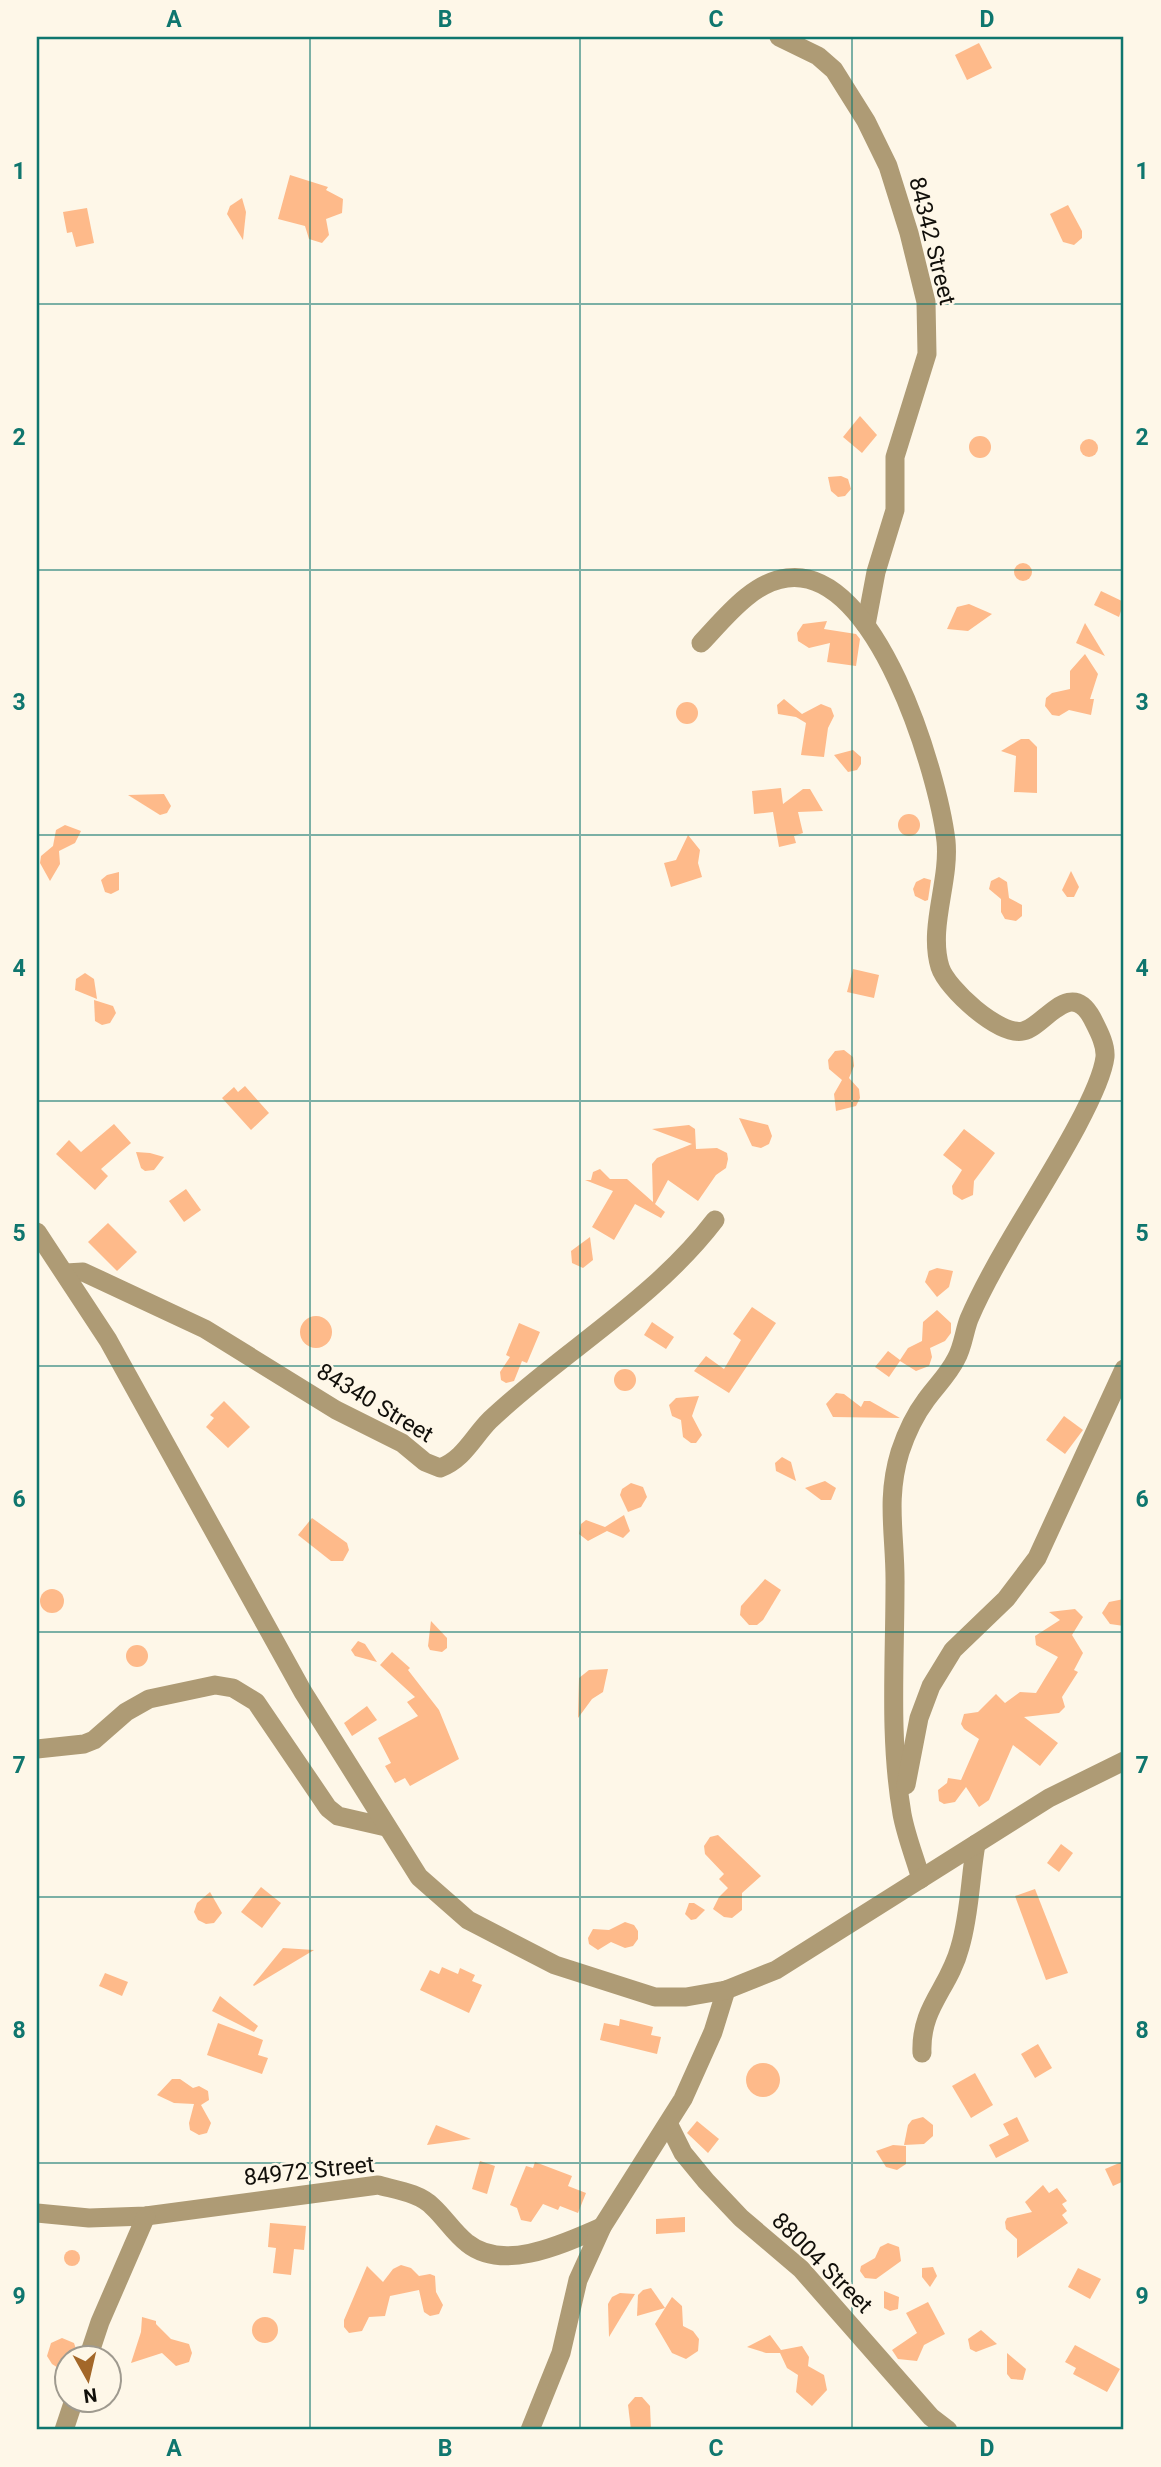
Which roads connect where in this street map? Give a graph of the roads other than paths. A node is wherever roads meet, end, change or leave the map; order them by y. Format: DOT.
graph roads {
  1 [pos="779,37"];
  2 [pos="866,625"];
  3 [pos="701,643"];
  4 [pos="715,1220"];
  5 [pos="37,1232"];
  6 [pos="66,1273"];
  7 [pos="1124,1369"];
  8 [pos="37,1749"];
  9 [pos="1124,1761"];
  10 [pos="903,1817"];
  11 [pos="386,1827"];
  12 [pos="976,1844"];
  13 [pos="921,1879"];
  14 [pos="726,1990"];
  15 [pos="922,2053"];
  16 [pos="669,2125"];
  17 [pos="37,2213"];
  18 [pos="146,2216"];
  19 [pos="602,2227"];
  20 [pos="93,2344"];
  21 [pos="926,2424"];
  22 [pos="530,2430"];
  23 [pos="948,2430"];
  1 -- 2 [label="street, 84342 Street"];
  2 -- 3 [label="street"];
  2 -- 10 [label="street"];
  4 -- 6 [label="street, 84340 Street"];
  5 -- 6 [label="street"];
  6 -- 11 [label="street"];
  7 -- 10 [label="street"];
  8 -- 11 [label="street"];
  9 -- 12 [label="street"];
  10 -- 13 [label="street"];
  11 -- 14 [label="street"];
  12 -- 13 [label="street"];
  12 -- 15 [label="street"];
  13 -- 14 [label="street"];
  14 -- 16 [label="street"];
  16 -- 19 [label="street"];
  16 -- 21 [label="street, 88004 Street"];
  17 -- 18 [label="street, 84972 Street"];
  18 -- 19 [label="street, 84972 Street"];
  18 -- 20 [label="street"];
  19 -- 22 [label="street"];
  21 -- 23 [label="street, 88004 Street"];
}
